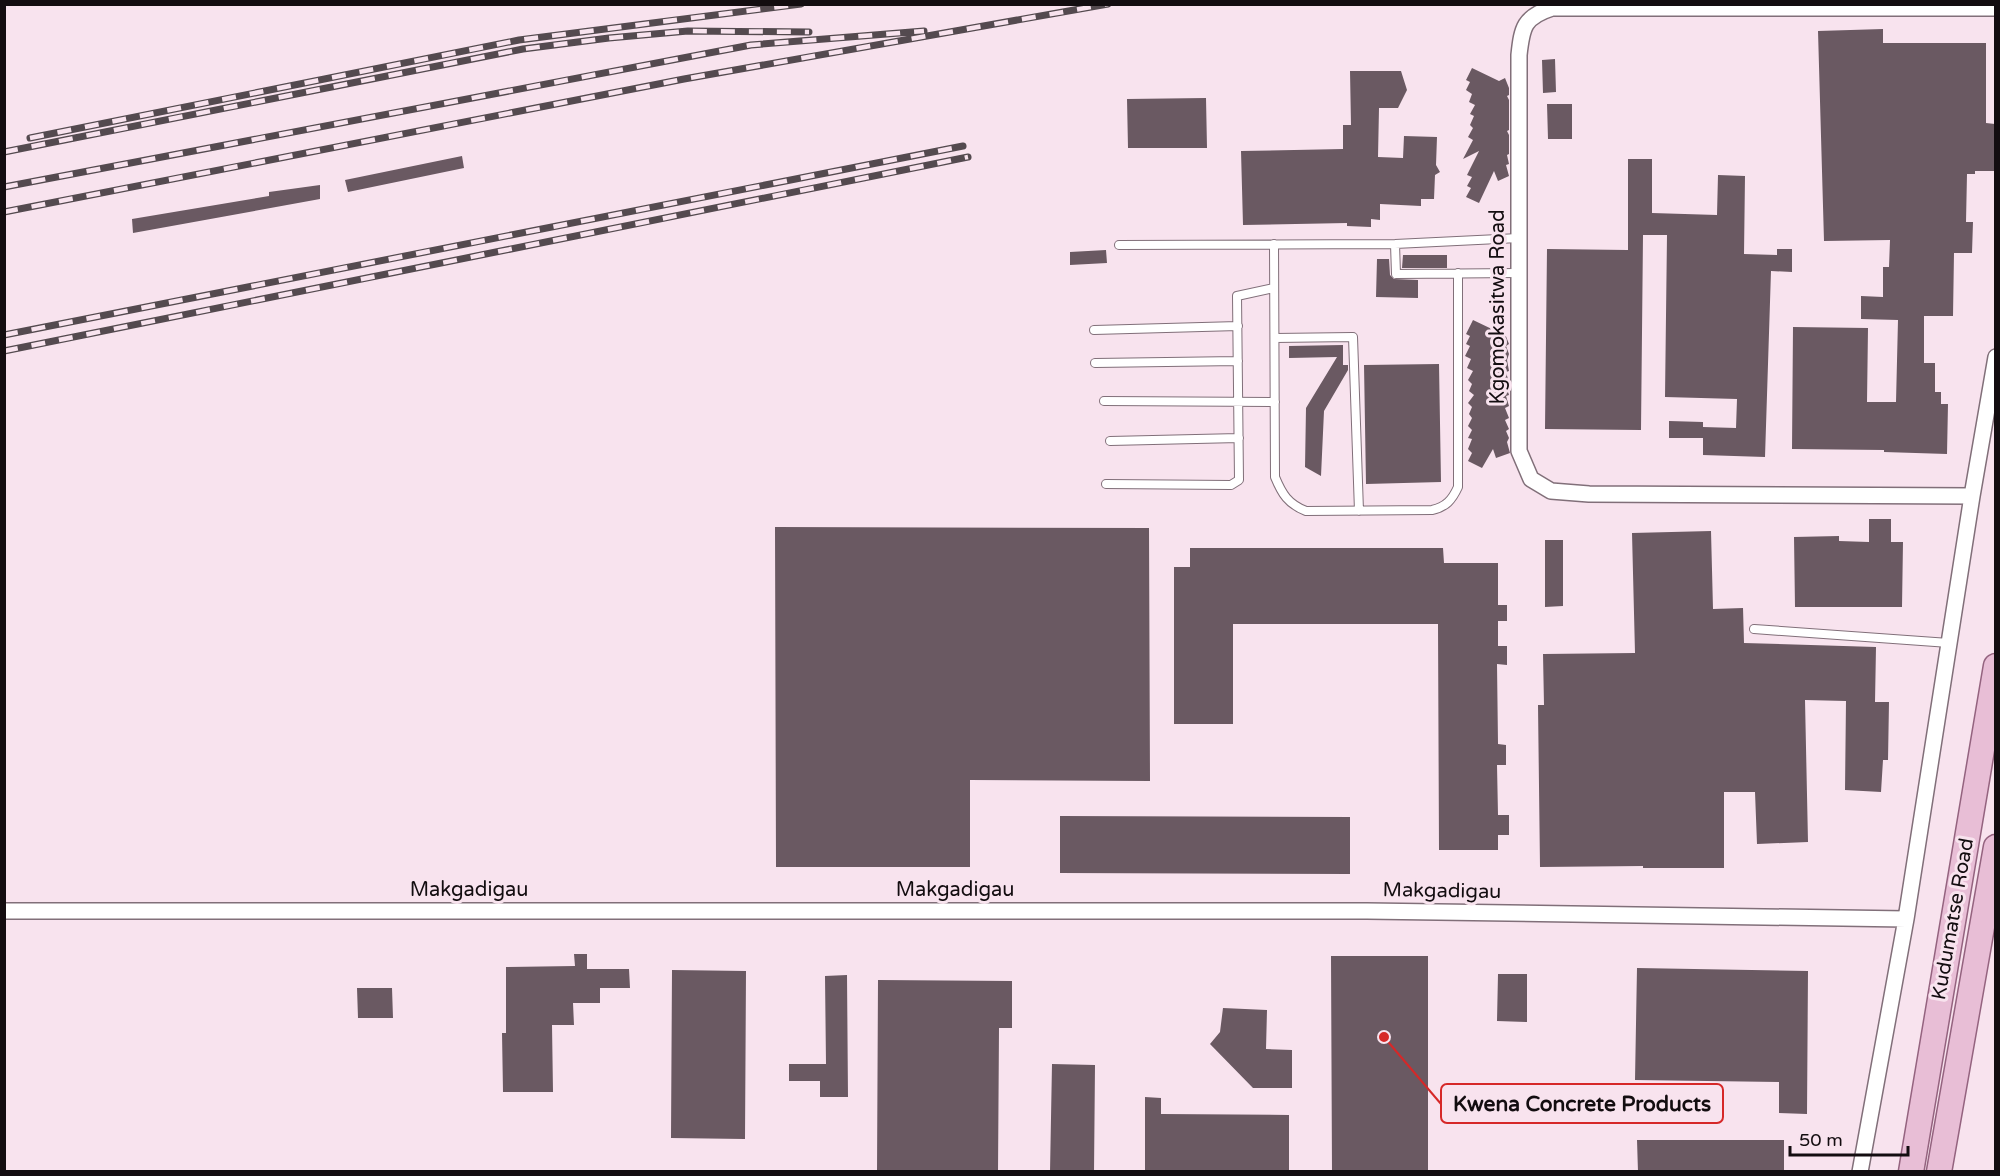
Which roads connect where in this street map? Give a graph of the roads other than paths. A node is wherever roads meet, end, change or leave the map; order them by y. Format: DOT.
graph roads {
  1 [pos="1995,9"];
  2 [pos="1519,238"];
  3 [pos="1274,244"];
  4 [pos="1395,244"];
  5 [pos="1119,245"];
  6 [pos="1458,273"];
  7 [pos="1519,273"];
  8 [pos="1274,288"];
  9 [pos="1238,326"];
  10 [pos="1094,330"];
  11 [pos="1275,338"];
  12 [pos="1995,357"];
  13 [pos="1238,361"];
  14 [pos="1095,363"];
  15 [pos="1104,401"];
  16 [pos="1238,402"];
  17 [pos="1275,402"];
  18 [pos="1239,438"];
  19 [pos="1110,441"];
  20 [pos="1106,484"];
  21 [pos="1972,496"];
  22 [pos="1359,511"];
  23 [pos="1754,629"];
  24 [pos="1949,643"];
  25 [pos="1995,666"];
  26 [pos="1995,847"];
  27 [pos="4,911"];
  28 [pos="1906,919"];
  29 [pos="1860,1172"];
  30 [pos="1911,1172"];
  31 [pos="1939,1172"];
  1 -- 2 [label="street, Kgomokasitwa Road"];
  2 -- 4 [label="lane"];
  2 -- 7 [label="street, Kgomokasitwa Road"];
  3 -- 4 [label="lane"];
  3 -- 5 [label="lane"];
  3 -- 8 [label="lane"];
  4 -- 6 [label="lane"];
  6 -- 7 [label="lane"];
  6 -- 22 [label="lane"];
  7 -- 21 [label="street, Kgomokasitwa Road"];
  8 -- 9 [label="lane"];
  8 -- 11 [label="lane"];
  9 -- 10 [label="lane"];
  9 -- 13 [label="lane"];
  11 -- 17 [label="lane"];
  11 -- 22 [label="lane"];
  12 -- 21 [label="street"];
  13 -- 14 [label="lane"];
  13 -- 16 [label="lane"];
  15 -- 16 [label="lane"];
  16 -- 17 [label="lane"];
  16 -- 18 [label="lane"];
  17 -- 22 [label="lane"];
  18 -- 19 [label="lane"];
  18 -- 20 [label="lane"];
  21 -- 24 [label="street"];
  23 -- 24 [label="lane"];
  24 -- 28 [label="street"];
  25 -- 30 [label="main road, Kudumatse Road"];
  26 -- 31 [label="main road, Kudumatse Road"];
  27 -- 28 [label="street, Makgadigau"];
  28 -- 29 [label="street"];
}
